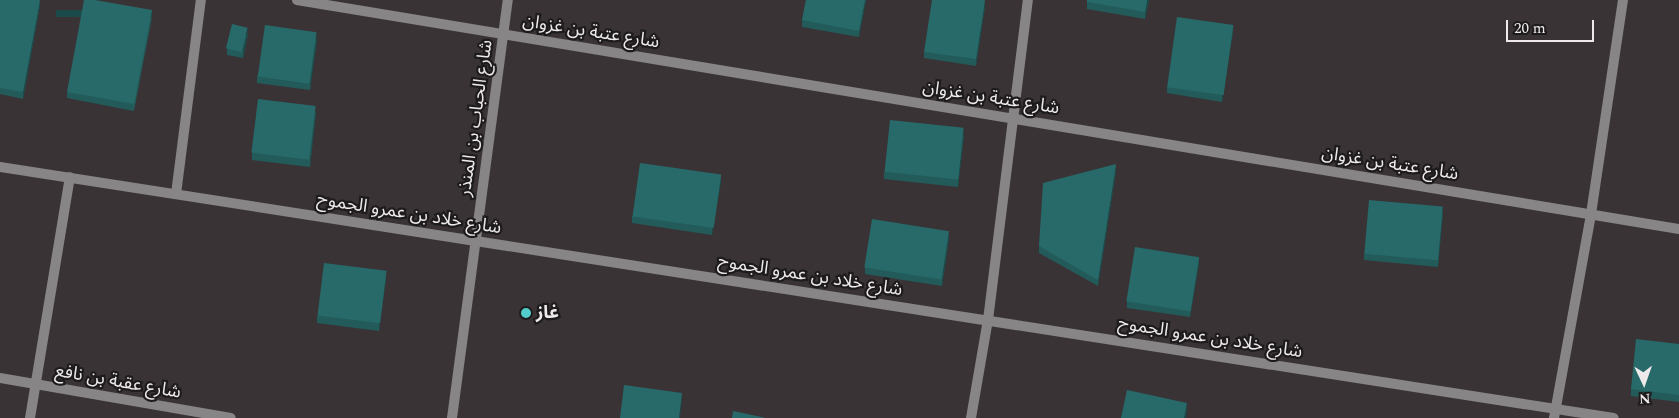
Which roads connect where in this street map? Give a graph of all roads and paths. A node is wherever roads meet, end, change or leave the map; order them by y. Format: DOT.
graph roads {
  1 [pos="201,0"];
  2 [pos="297,0"];
  3 [pos="508,0"];
  4 [pos="1028,0"];
  5 [pos="1623,0"];
  6 [pos="504,34"];
  7 [pos="1013,118"];
  8 [pos="0,167"];
  9 [pos="70,177"];
  10 [pos="176,194"];
  11 [pos="1591,214"];
  12 [pos="1679,229"];
  13 [pos="476,241"];
  14 [pos="988,320"];
  15 [pos="0,378"];
  16 [pos="35,384"];
  17 [pos="1554,413"];
  18 [pos="30,418"];
  19 [pos="231,418"];
  20 [pos="452,418"];
  21 [pos="971,418"];
  22 [pos="1614,418"];
  1 -- 10 [label="street"];
  2 -- 6 [label="street, شارع عتبة بن غزوان"];
  3 -- 6 [label="street, شارع الحباب بن المنذر"];
  4 -- 7 [label="street"];
  5 -- 11 [label="street"];
  6 -- 7 [label="street, شارع عتبة بن غزوان"];
  6 -- 13 [label="street, شارع الحباب بن المنذر"];
  7 -- 11 [label="street, شارع عتبة بن غزوان"];
  7 -- 14 [label="street"];
  8 -- 9 [label="street, شارع خلاد بن عمرو الجموح"];
  9 -- 10 [label="street, شارع خلاد بن عمرو الجموح"];
  9 -- 16 [label="street"];
  10 -- 13 [label="street, شارع خلاد بن عمرو الجموح"];
  11 -- 12 [label="street, شارع عتبة بن غزوان"];
  11 -- 17 [label="street"];
  13 -- 14 [label="street, شارع خلاد بن عمرو الجموح"];
  13 -- 20 [label="street, شارع الحباب بن المنذر"];
  14 -- 17 [label="street, شارع خلاد بن عمرو الجموح"];
  14 -- 21 [label="street"];
  15 -- 16 [label="street, شارع عقبة بن نافع"];
  16 -- 18 [label="street"];
  16 -- 19 [label="street, شارع عقبة بن نافع"];
  17 -- 22 [label="street, شارع خلاد بن عمرو الجموح"];
}
